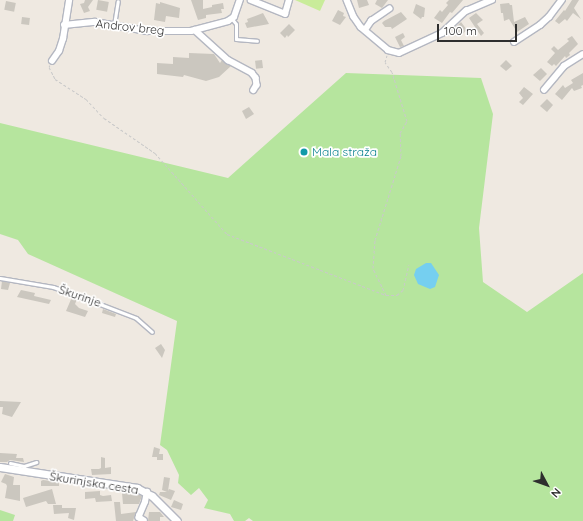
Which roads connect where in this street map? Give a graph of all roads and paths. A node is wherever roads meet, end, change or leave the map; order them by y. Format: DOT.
graph roads {
  1 [pos="69,0"];
  2 [pos="240,0"];
  3 [pos="251,0"];
  4 [pos="289,0"];
  5 [pos="348,0"];
  6 [pos="492,0"];
  7 [pos="562,0"];
  8 [pos="118,1"];
  9 [pos="389,10"];
  10 [pos="232,19"];
  11 [pos="64,25"];
  12 [pos="114,25"];
  13 [pos="195,30"];
  14 [pos="365,30"];
  15 [pos="257,41"];
  16 [pos="514,42"];
  17 [pos="388,50"];
  18 [pos="583,54"];
  19 [pos="52,61"];
  20 [pos="254,90"];
  21 [pos="544,90"];
  22 [pos="409,265"];
  23 [pos="0,278"];
  24 [pos="386,295"];
  25 [pos="152,332"];
  26 [pos="36,462"];
  27 [pos="10,463"];
  28 [pos="0,467"];
  29 [pos="23,469"];
  30 [pos="147,492"];
  31 [pos="175,516"];
  32 [pos="144,521"];
  1 -- 11 [label="street"];
  2 -- 10 [label="street"];
  3 -- 4 [label="street"];
  5 -- 14 [label="street"];
  6 -- 17 [label="street"];
  7 -- 16 [label="street"];
  8 -- 12 [label="lane"];
  9 -- 14 [label="street"];
  10 -- 13 [label="street, Androv breg"];
  10 -- 15 [label="lane"];
  11 -- 12 [label="street, Androv breg"];
  11 -- 19 [label="street"];
  12 -- 13 [label="street, Androv breg"];
  13 -- 20 [label="street"];
  14 -- 17 [label="street"];
  17 -- 24 [label="path"];
  18 -- 21 [label="street"];
  19 -- 24 [label="path"];
  22 -- 24 [label="path"];
  23 -- 25 [label="lane, Škurinje"];
  26 -- 29 [label="lane"];
  27 -- 29 [label="lane"];
  28 -- 29 [label="street, Škurinjska cesta"];
  29 -- 30 [label="street, Škurinjska cesta"];
  30 -- 31 [label="street, Škurinjska cesta"];
  30 -- 32 [label="street"];
}
